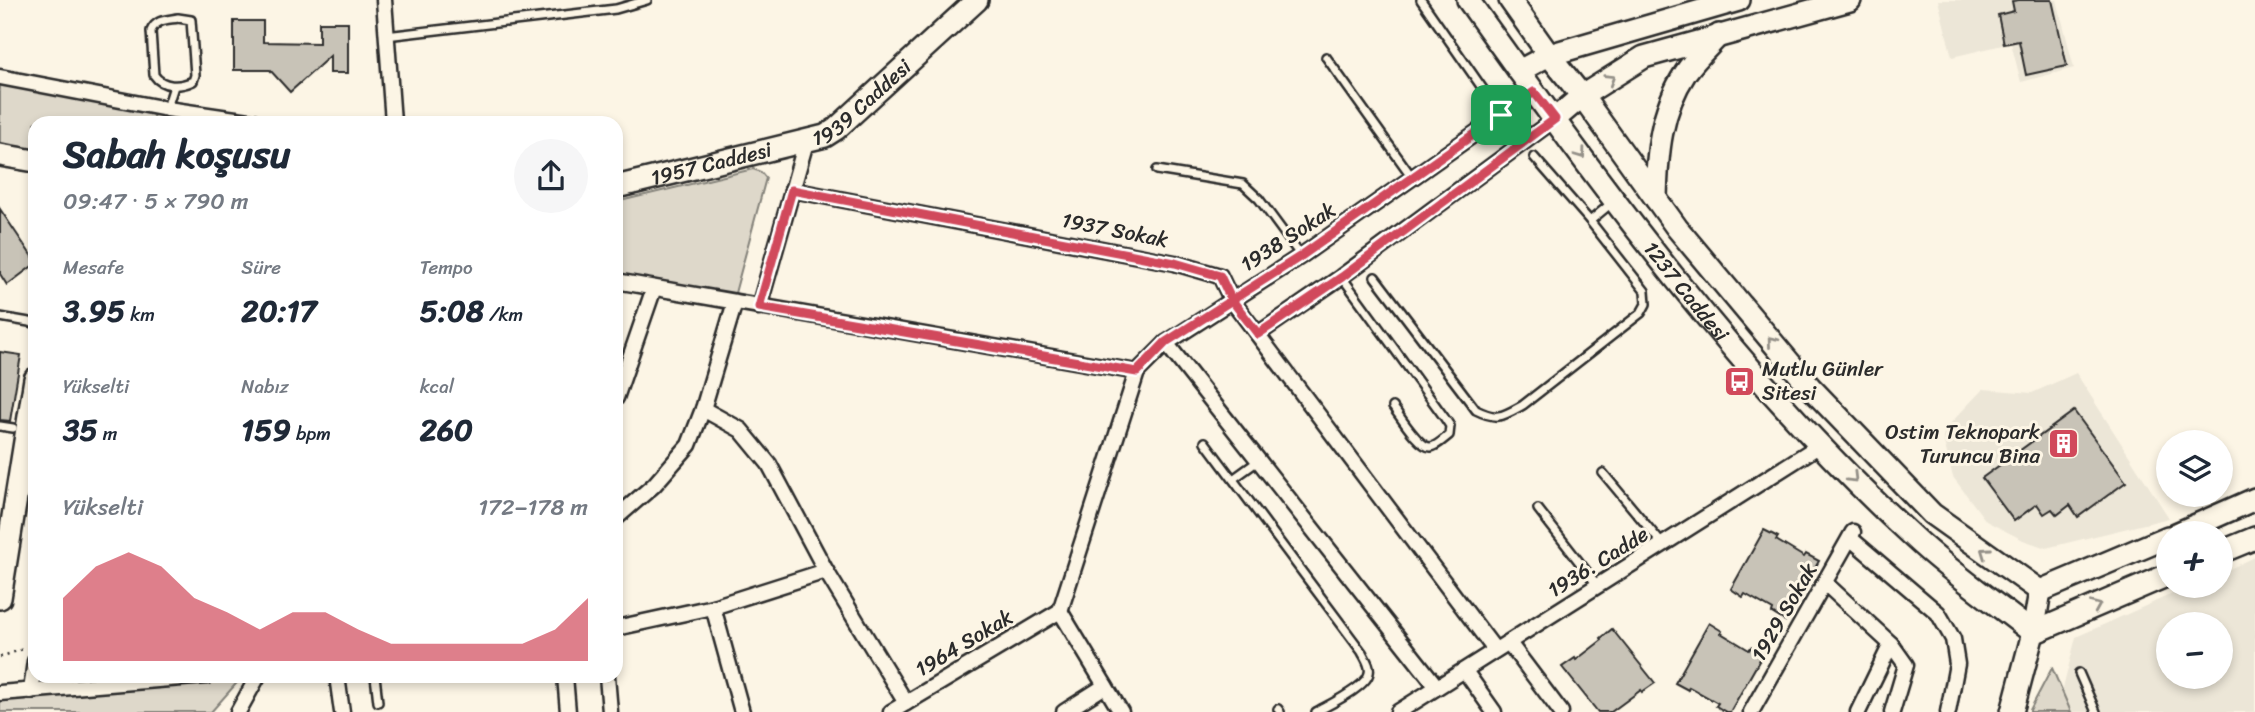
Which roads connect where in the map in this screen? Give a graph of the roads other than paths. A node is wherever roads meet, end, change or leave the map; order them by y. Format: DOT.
graph roads {
  1 [pos="384,0"];
  2 [pos="647,0"];
  3 [pos="977,0"];
  4 [pos="1422,0"];
  5 [pos="1468,0"];
  6 [pos="1510,0"];
  7 [pos="1740,0"];
  8 [pos="1850,0"];
  9 [pos="1719,35"];
  10 [pos="386,36"];
  11 [pos="1549,55"];
  12 [pos="1326,57"];
  13 [pos="1519,71"];
  14 [pos="0,77"];
  15 [pos="174,86"];
  16 [pos="1534,92"];
  17 [pos="1582,96"];
  18 [pos="1501,115"];
  19 [pos="164,116"];
  20 [pos="393,116"];
  21 [pos="1555,119"];
  22 [pos="806,142"];
  23 [pos="0,155"];
  24 [pos="1534,157"];
  25 [pos="28,160"];
  26 [pos="1157,170"];
  27 [pos="1412,177"];
  28 [pos="623,185"];
  29 [pos="792,190"];
  30 [pos="1656,199"];
  31 [pos="1615,200"];
  32 [pos="1590,221"];
  33 [pos="1301,256"];
  34 [pos="1342,277"];
  35 [pos="1376,277"];
  36 [pos="623,282"];
  37 [pos="654,288"];
  38 [pos="1231,299"];
  39 [pos="735,302"];
  40 [pos="759,307"];
  41 [pos="0,317"];
  42 [pos="28,322"];
  43 [pos="1258,334"];
  44 [pos="1166,342"];
  45 [pos="1137,372"];
  46 [pos="623,378"];
  47 [pos="1393,407"];
  48 [pos="703,409"];
  49 [pos="28,423"];
  50 [pos="0,426"];
  51 [pos="13,428"];
  52 [pos="1205,442"];
  53 [pos="1820,445"];
  54 [pos="1259,460"];
  55 [pos="1603,472"];
  56 [pos="1233,479"];
  57 [pos="2255,499"];
  58 [pos="1538,509"];
  59 [pos="623,512"];
  60 [pos="2205,521"];
  61 [pos="2255,538"];
  62 [pos="2156,542"];
  63 [pos="1663,545"];
  64 [pos="2233,547"];
  65 [pos="826,571"];
  66 [pos="2156,580"];
  67 [pos="1825,583"];
  68 [pos="1599,586"];
  69 [pos="2040,592"];
  70 [pos="0,598"];
  71 [pos="713,607"];
  72 [pos="1059,611"];
  73 [pos="623,626"];
  74 [pos="2033,633"];
  75 [pos="1509,643"];
  76 [pos="1891,644"];
  77 [pos="1495,650"];
  78 [pos="1465,671"];
  79 [pos="2079,673"];
  80 [pos="32,683"];
  81 [pos="124,683"];
  82 [pos="255,683"];
  83 [pos="338,683"];
  84 [pos="375,683"];
  85 [pos="566,683"];
  86 [pos="608,683"];
  87 [pos="1105,686"];
  88 [pos="1437,687"];
  89 [pos="31,691"];
  90 [pos="0,693"];
  91 [pos="378,702"];
  92 [pos="906,703"];
  93 [pos="243,708"];
  94 [pos="342,712"];
  95 [pos="568,712"];
  96 [pos="610,712"];
  97 [pos="742,712"];
  98 [pos="892,712"];
  99 [pos="1064,712"];
  100 [pos="1121,712"];
  101 [pos="1316,712"];
  102 [pos="1398,712"];
  103 [pos="1494,712"];
  104 [pos="1561,712"];
  105 [pos="1751,712"];
  106 [pos="1858,712"];
  107 [pos="1892,712"];
  108 [pos="1948,712"];
  109 [pos="2012,712"];
  110 [pos="2096,712"];
  1 -- 10 [label="street"];
  2 -- 10 [label="lane"];
  3 -- 22 [label="street, 1939 Caddesi"];
  4 -- 18 [label="lane"];
  5 -- 13 [label="street, 1237 Caddesi"];
  6 -- 11 [label="street, 1237 Caddesi"];
  7 -- 11 [label="street"];
  8 -- 9 [label="street"];
  17 -- 9 [label="street, one-way"];
  9 -- 30 [label="street"];
  10 -- 20 [label="street"];
  11 -- 13 [label="street"];
  11 -- 17 [label="street, 1237 Caddesi"];
  12 -- 27 [label="lane"];
  13 -- 16 [label="street, 1237 Caddesi"];
  14 -- 19 [label="street"];
  15 -- 15 [label="lane"];
  15 -- 19 [label="lane"];
  16 -- 18 [label="street, 1938 Sokak"];
  16 -- 21 [label="street, 1237 Caddesi"];
  17 -- 21 [label="street"];
  17 -- 30 [label="street, 1237 Caddesi"];
  18 -- 27 [label="street, 1938 Sokak"];
  21 -- 31 [label="street, 1237 Caddesi, one-way"];
  21 -- 34 [label="street"];
  22 -- 28 [label="street, 1957 Caddesi"];
  22 -- 29 [label="street, 1939 Caddesi"];
  23 -- 25 [label="street"];
  24 -- 32 [label="lane"];
  26 -- 33 [label="lane"];
  27 -- 33 [label="street, 1938 Sokak"];
  29 -- 38 [label="street, 1937 Sokak"];
  29 -- 40 [label="street, 1939 Caddesi"];
  69 -- 30 [label="street, 1237 Caddesi, one-way"];
  31 -- 32 [label="lane"];
  31 -- 53 [label="street, 1237 Caddesi"];
  32 -- 35 [label="lane"];
  33 -- 38 [label="street, 1938 Sokak"];
  34 -- 43 [label="street"];
  34 -- 47 [label="lane"];
  36 -- 37 [label="street"];
  37 -- 39 [label="street"];
  37 -- 46 [label="street"];
  38 -- 43 [label="street, 1937 Sokak"];
  38 -- 44 [label="street, 1938 Sokak"];
  39 -- 40 [label="street"];
  39 -- 48 [label="street"];
  40 -- 45 [label="street"];
  41 -- 42 [label="lane"];
  43 -- 77 [label="street, 1937 Sokak"];
  44 -- 45 [label="street, 1938 Sokak"];
  44 -- 54 [label="street"];
  45 -- 72 [label="street, 1938 Sokak"];
  48 -- 59 [label="street"];
  48 -- 65 [label="street"];
  49 -- 70 [label="street"];
  50 -- 51 [label="lane"];
  52 -- 56 [label="lane"];
  53 -- 63 [label="street, 1936. Cadde"];
  53 -- 74 [label="street, 1237 Caddesi, one-way"];
  54 -- 56 [label="lane"];
  54 -- 88 [label="street"];
  55 -- 63 [label="lane"];
  56 -- 101 [label="lane"];
  57 -- 60 [label="street"];
  58 -- 68 [label="lane"];
  61 -- 64 [label="street"];
  62 -- 69 [label="street"];
  63 -- 68 [label="street, 1936. Cadde"];
  65 -- 71 [label="street"];
  65 -- 92 [label="street"];
  74 -- 66 [label="street, one-way"];
  67 -- 76 [label="street"];
  67 -- 105 [label="street, 1929 Sokak"];
  67 -- 108 [label="street, 1929 Sokak"];
  68 -- 75 [label="street, 1936. Cadde"];
  69 -- 74 [label="street"];
  71 -- 73 [label="street"];
  71 -- 97 [label="street"];
  72 -- 87 [label="street"];
  72 -- 92 [label="street, 1964 Sokak"];
  74 -- 109 [label="street"];
  75 -- 77 [label="street, 1936. Cadde"];
  75 -- 104 [label="street"];
  76 -- 106 [label="street"];
  76 -- 107 [label="street"];
  77 -- 78 [label="street, 1936. Cadde"];
  78 -- 88 [label="street, 1936. Cadde"];
  78 -- 103 [label="street"];
  79 -- 110 [label="lane"];
  80 -- 89 [label="street"];
  81 -- 89 [label="street"];
  82 -- 93 [label="street"];
  83 -- 94 [label="street"];
  84 -- 91 [label="lane"];
  85 -- 95 [label="street"];
  86 -- 96 [label="street"];
  87 -- 99 [label="street"];
  87 -- 100 [label="street"];
  88 -- 102 [label="street, 1936. Cadde"];
  89 -- 90 [label="street"];
  92 -- 98 [label="street, 1964 Sokak"];
}
